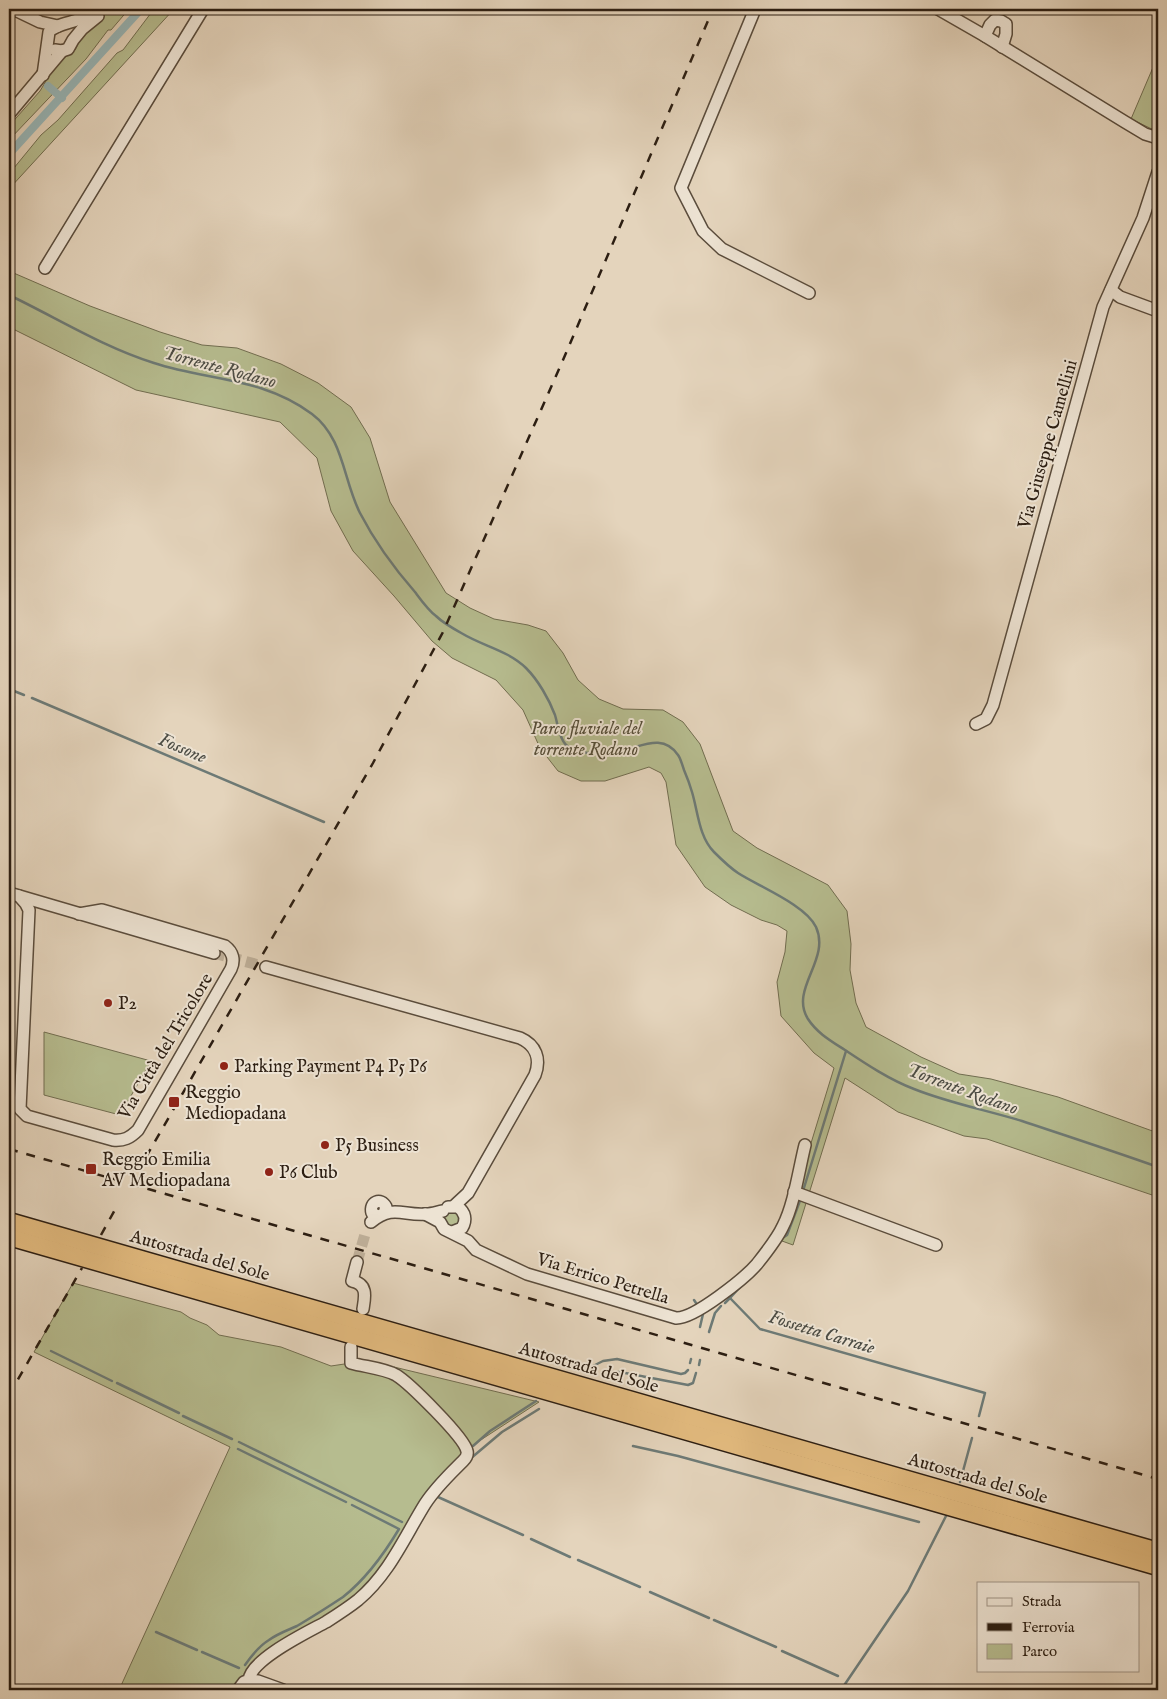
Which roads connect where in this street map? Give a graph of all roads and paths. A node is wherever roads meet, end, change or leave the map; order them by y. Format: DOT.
graph roads {
  1 [pos="13,9"];
  2 [pos="98,9"];
  3 [pos="104,9"];
  4 [pos="203,9"];
  5 [pos="755,9"];
  6 [pos="938,9"];
  7 [pos="26,16"];
  8 [pos="60,26"];
  9 [pos="986,36"];
  10 [pos="73,40"];
  11 [pos="48,44"];
  12 [pos="1002,47"];
  13 [pos="62,51"];
  14 [pos="43,75"];
  15 [pos="9,114"];
  16 [pos="1158,138"];
  17 [pos="1158,172"];
  18 [pos="45,268"];
  19 [pos="1111,290"];
  20 [pos="808,293"];
  21 [pos="1158,311"];
  22 [pos="976,724"];
  23 [pos="14,895"];
  24 [pos="79,914"];
  25 [pos="214,953"];
  26 [pos="266,967"];
  27 [pos="805,1145"];
  28 [pos="794,1192"];
  29 [pos="442,1211"];
  30 [pos="425,1214"];
  31 [pos="461,1214"];
  32 [pos="376,1217"];
  33 [pos="9,1221"];
  34 [pos="440,1222"];
  35 [pos="452,1232"];
  36 [pos="9,1237"];
  37 [pos="468,1240"];
  38 [pos="936,1245"];
  39 [pos="357,1262"];
  40 [pos="363,1309"];
  41 [pos="351,1347"];
  42 [pos="1158,1551"];
  43 [pos="1158,1567"];
  44 [pos="249,1680"];
  45 [pos="238,1690"];
  46 [pos="283,1690"];
  1 -- 7 [label="street"];
  2 -- 8 [label="street"];
  3 -- 10 [label="street"];
  4 -- 18 [label="street"];
  5 -- 20 [label="street"];
  6 -- 9 [label="street"];
  7 -- 8 [label="street"];
  7 -- 11 [label="street"];
  8 -- 10 [label="street"];
  8 -- 11 [label="street"];
  9 -- 12 [label="street"];
  9 -- 12 [label="street"];
  10 -- 13 [label="street"];
  11 -- 13 [label="street"];
  11 -- 14 [label="street"];
  12 -- 16 [label="street"];
  13 -- 14 [label="street"];
  14 -- 15 [label="street"];
  17 -- 19 [label="street, Via Giuseppe Camellini"];
  19 -- 21 [label="street"];
  19 -- 22 [label="street, Via Giuseppe Camellini"];
  23 -- 24 [label="street, Via Città del Tricolore"];
  23 -- 24 [label="street, Via Città del Tricolore"];
  24 -- 25 [label="street"];
  26 -- 31 [label="street"];
  27 -- 28 [label="street, Via Errico Petrella"];
  28 -- 37 [label="street, Via Errico Petrella"];
  28 -- 38 [label="street"];
  29 -- 30 [label="street"];
  29 -- 31 [label="street"];
  29 -- 34 [label="street"];
  30 -- 32 [label="street"];
  30 -- 34 [label="street"];
  31 -- 35 [label="street"];
  31 -- 37 [label="street"];
  33 -- 42 [label="highway, Autostrada del Sole"];
  34 -- 35 [label="street"];
  35 -- 37 [label="street, Via Errico Petrella"];
  36 -- 43 [label="highway, Autostrada del Sole"];
  39 -- 40 [label="street"];
  41 -- 44 [label="street"];
  44 -- 45 [label="street"];
  44 -- 46 [label="street"];
}
